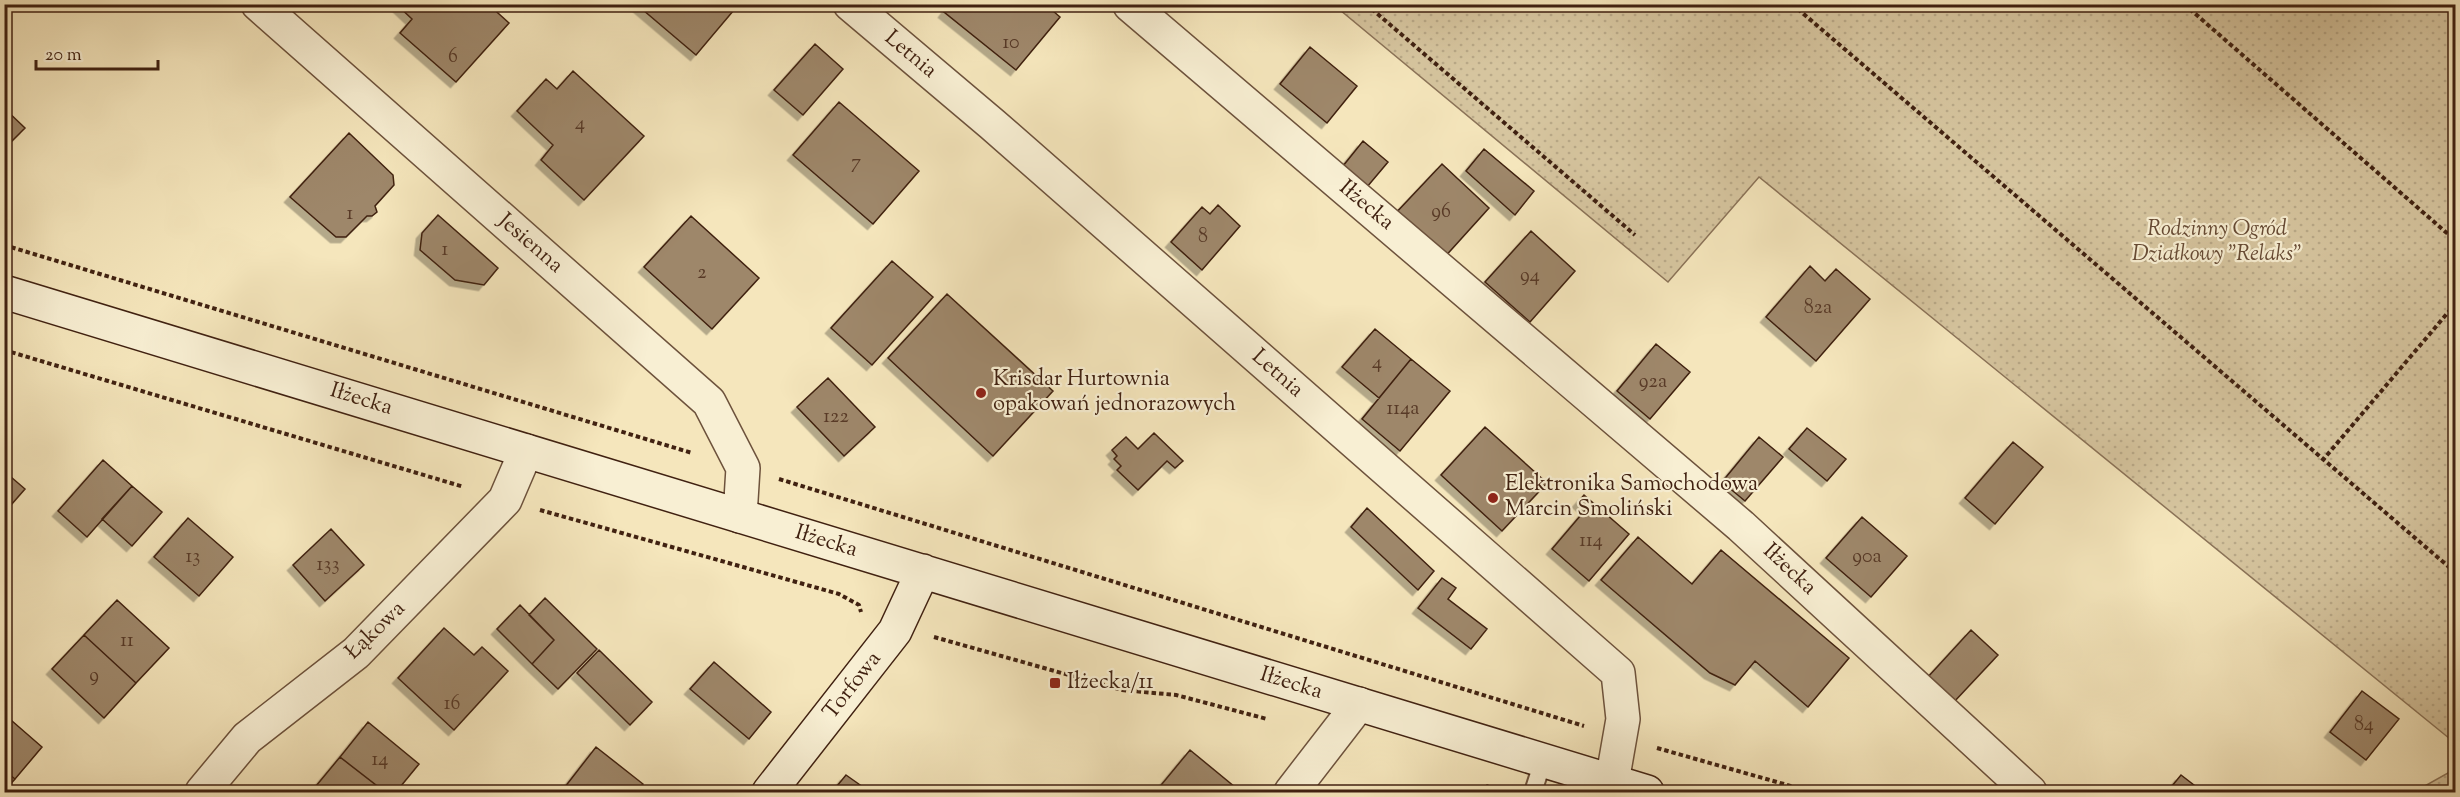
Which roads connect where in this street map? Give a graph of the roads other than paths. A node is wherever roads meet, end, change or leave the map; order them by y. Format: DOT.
graph roads {
  1 [pos="258,4"];
  2 [pos="850,4"];
  3 [pos="1130,5"];
  4 [pos="4,292"];
  5 [pos="526,450"];
  6 [pos="740,516"];
  7 [pos="923,571"];
  8 [pos="1359,704"];
  9 [pos="1544,761"];
  10 [pos="1612,782"];
  11 [pos="202,792"];
  12 [pos="769,792"];
  13 [pos="1291,792"];
  14 [pos="1533,792"];
  15 [pos="1647,792"];
  16 [pos="2030,792"];
  1 -- 6 [label="street, Jesienna"];
  2 -- 10 [label="street, Letnia"];
  3 -- 16 [label="street, Iłżecka"];
  4 -- 5 [label="street, Iłżecka"];
  5 -- 6 [label="street, Iłżecka"];
  5 -- 11 [label="street, Łąkowa"];
  6 -- 7 [label="street, Iłżecka"];
  7 -- 8 [label="street, Iłżecka"];
  7 -- 12 [label="street, Torfowa"];
  8 -- 9 [label="street, Iłżecka"];
  8 -- 13 [label="street"];
  9 -- 10 [label="street, Iłżecka"];
  9 -- 14 [label="lane"];
  10 -- 15 [label="street, Iłżecka"];
}
